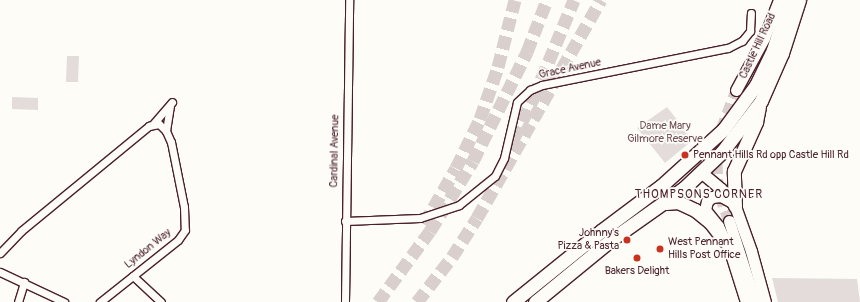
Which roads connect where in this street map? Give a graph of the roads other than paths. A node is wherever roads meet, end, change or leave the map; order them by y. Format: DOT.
graph roads {
  1 [pos="349,0"];
  2 [pos="779,0"];
  3 [pos="789,0"];
  4 [pos="799,0"];
  5 [pos="751,13"];
  6 [pos="736,90"];
  7 [pos="761,101"];
  8 [pos="153,124"];
  9 [pos="166,131"];
  10 [pos="702,173"];
  11 [pos="661,186"];
  12 [pos="666,203"];
  13 [pos="735,206"];
  14 [pos="345,221"];
  15 [pos="729,221"];
  16 [pos="724,240"];
  17 [pos="0,253"];
  18 [pos="0,272"];
  19 [pos="133,276"];
  20 [pos="24,282"];
  21 [pos="18,302"];
  22 [pos="64,302"];
  23 [pos="100,302"];
  24 [pos="161,302"];
  25 [pos="345,302"];
  26 [pos="513,302"];
  27 [pos="535,302"];
  28 [pos="746,302"];
  29 [pos="754,302"];
  30 [pos="765,302"];
  1 -- 14 [label="street, Cardinal Avenue"];
  2 -- 6 [label="main road, Castle Hill Road"];
  3 -- 11 [label="highway"];
  4 -- 7 [label="highway"];
  5 -- 14 [label="street, Grace Avenue"];
  7 -- 10 [label="highway"];
  7 -- 13 [label="highway"];
  8 -- 9 [label="street"];
  8 -- 9 [label="street, Lyndon Way"];
  8 -- 17 [label="street, Lyndon Way"];
  9 -- 19 [label="street, Lyndon Way"];
  10 -- 11 [label="highway"];
  10 -- 12 [label="highway"];
  10 -- 13 [label="main road"];
  11 -- 26 [label="highway"];
  12 -- 16 [label="highway"];
  12 -- 27 [label="highway"];
  13 -- 16 [label="main road"];
  13 -- 30 [label="main road"];
  14 -- 25 [label="street, Cardinal Avenue"];
  15 -- 29 [label="main road"];
  16 -- 28 [label="main road"];
  18 -- 20 [label="street"];
  19 -- 23 [label="street, Lyndon Way"];
  19 -- 24 [label="street"];
  20 -- 21 [label="street"];
  20 -- 22 [label="street"];
}
